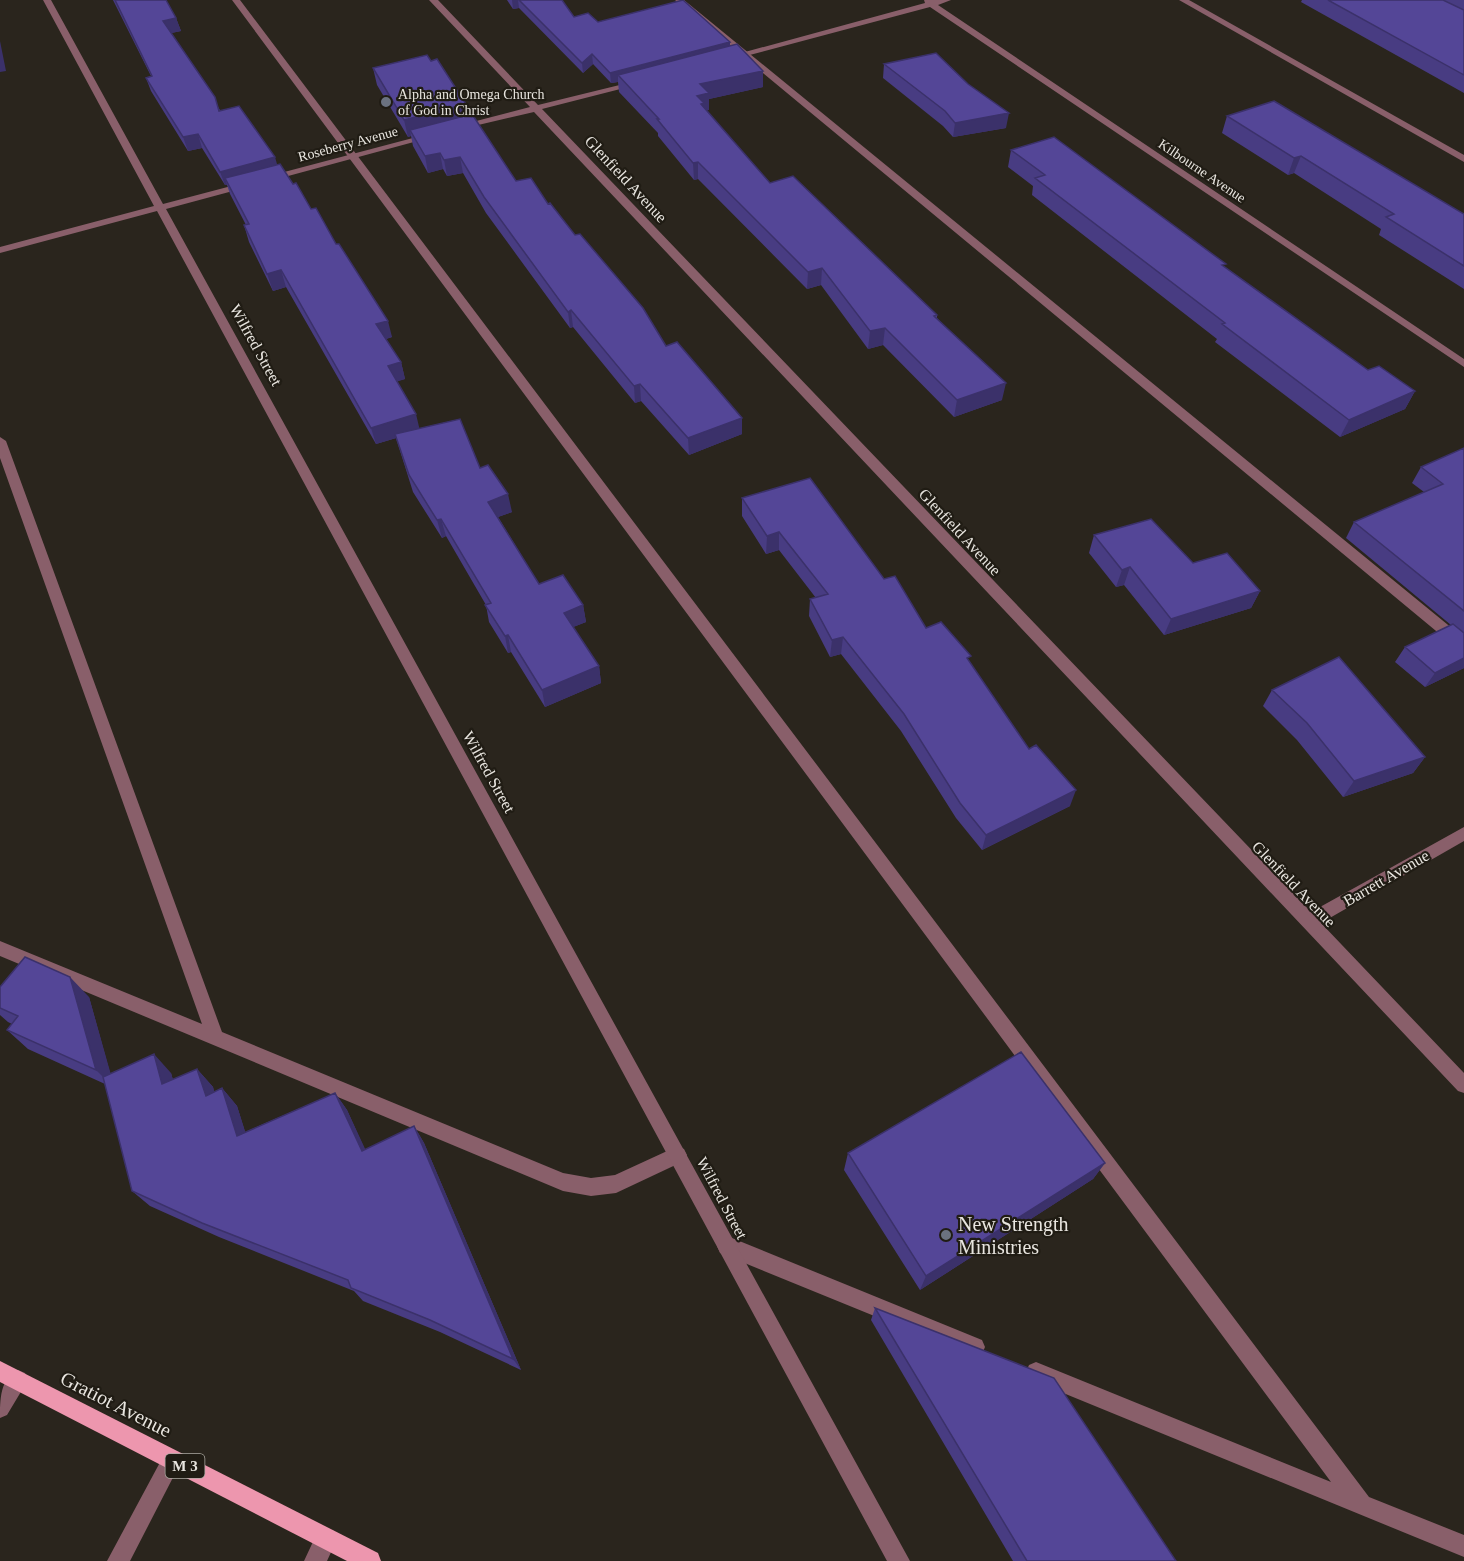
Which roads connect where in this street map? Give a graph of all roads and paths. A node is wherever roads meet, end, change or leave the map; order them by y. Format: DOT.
graph roads {
  1 [pos="47,0"];
  2 [pos="236,0"];
  3 [pos="433,0"];
  4 [pos="679,0"];
  5 [pos="947,0"];
  6 [pos="1183,0"];
  7 [pos="929,2"];
  8 [pos="744,53"];
  9 [pos="721,60"];
  10 [pos="652,78"];
  11 [pos="536,108"];
  12 [pos="353,157"];
  13 [pos="1464,159"];
  14 [pos="160,207"];
  15 [pos="0,250"];
  16 [pos="1464,364"];
  17 [pos="0,441"];
  18 [pos="1464,646"];
  19 [pos="1464,833"];
  20 [pos="1308,922"];
  21 [pos="0,948"];
  22 [pos="215,1037"];
  23 [pos="1464,1085"];
  24 [pos="678,1155"];
  25 [pos="728,1246"];
  26 [pos="990,1353"];
  27 [pos="1023,1366"];
  28 [pos="9,1376"];
  29 [pos="0,1408"];
  30 [pos="172,1460"];
  31 [pos="1362,1505"];
  32 [pos="326,1539"];
  33 [pos="1464,1546"];
  34 [pos="118,1561"];
  35 [pos="315,1561"];
  36 [pos="370,1561"];
  37 [pos="899,1561"];
  1 -- 14 [label="street, Wilfred Street"];
  2 -- 12 [label="street"];
  3 -- 11 [label="street, Glenfield Avenue"];
  4 -- 8 [label="street"];
  5 -- 7 [label="street"];
  6 -- 13 [label="street"];
  7 -- 8 [label="street"];
  7 -- 16 [label="street, Kilbourne Avenue"];
  8 -- 9 [label="street"];
  8 -- 18 [label="street"];
  10 -- 11 [label="street, Roseberry Avenue"];
  11 -- 12 [label="street, Roseberry Avenue"];
  11 -- 20 [label="street, Glenfield Avenue"];
  12 -- 14 [label="street, Roseberry Avenue"];
  12 -- 31 [label="street"];
  14 -- 15 [label="street, Roseberry Avenue"];
  14 -- 24 [label="street, Wilfred Street"];
  17 -- 22 [label="street"];
  19 -- 20 [label="street, Barrett Avenue"];
  20 -- 23 [label="street, Glenfield Avenue"];
  21 -- 22 [label="street"];
  22 -- 24 [label="street"];
  24 -- 25 [label="street, Wilfred Street"];
  25 -- 26 [label="street"];
  25 -- 37 [label="street, Wilfred Street"];
  27 -- 31 [label="street"];
  28 -- 29 [label="street"];
  28 -- 30 [label="main road, Gratiot Avenue / M 3"];
  30 -- 32 [label="main road, Gratiot Avenue / M 3"];
  30 -- 34 [label="street"];
  31 -- 33 [label="street"];
  32 -- 35 [label="street"];
  32 -- 36 [label="main road, Gratiot Avenue / M 3"];
}
